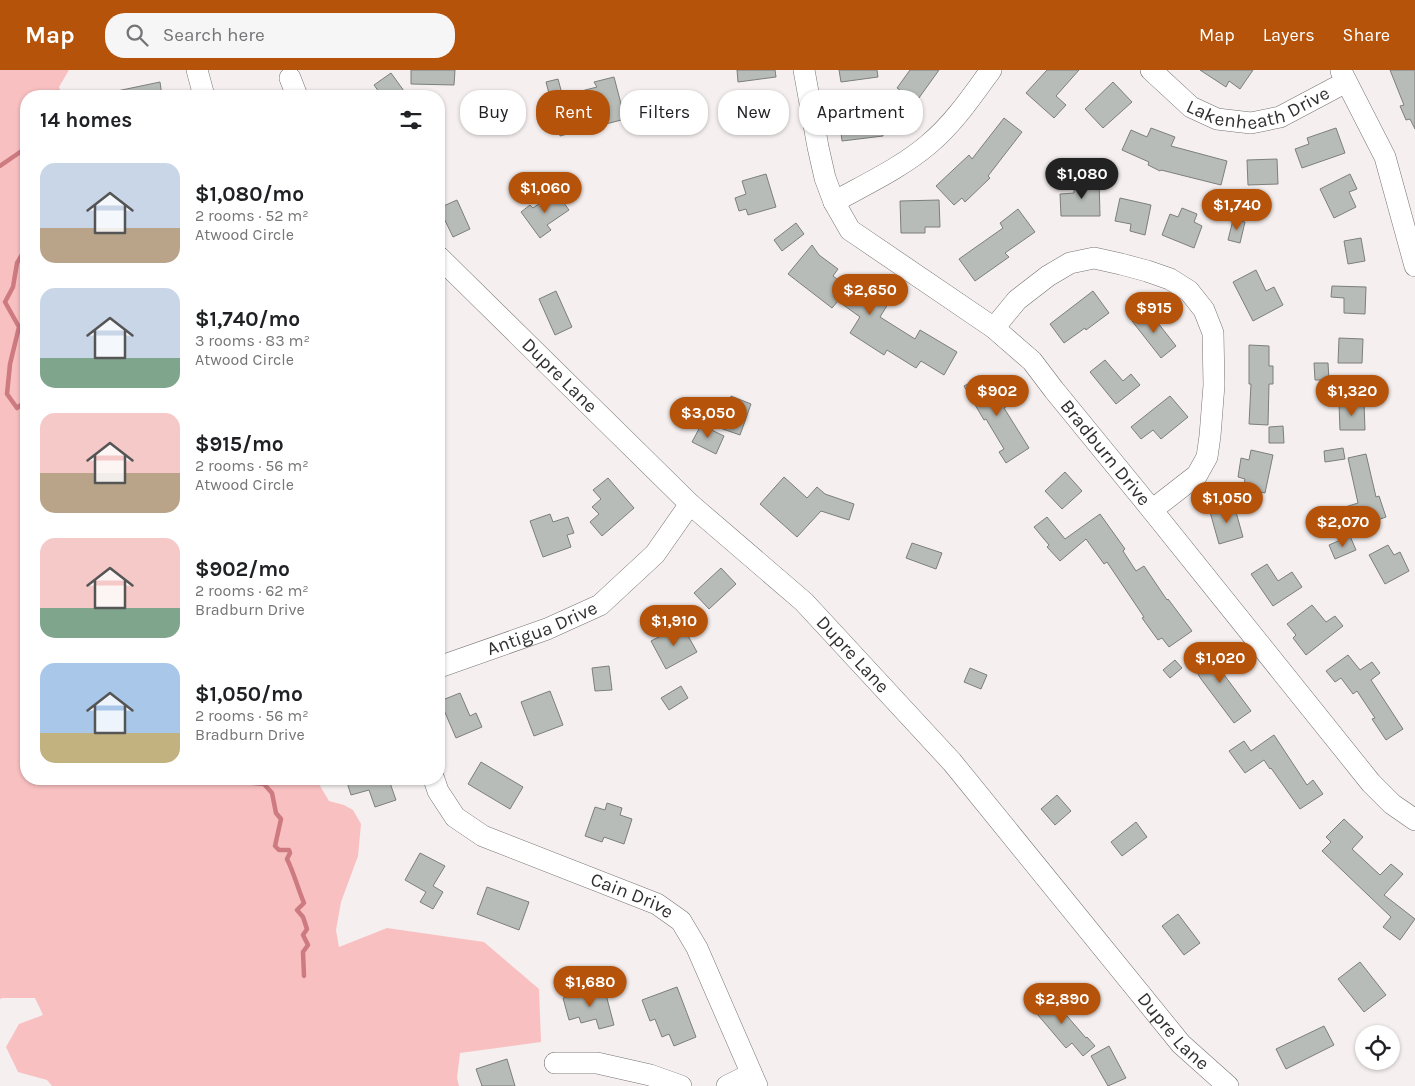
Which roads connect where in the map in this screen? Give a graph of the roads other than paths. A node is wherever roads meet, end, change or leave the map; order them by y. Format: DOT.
graph roads {
  1 [pos="197,70"];
  2 [pos="804,70"];
  3 [pos="991,70"];
  4 [pos="1151,70"];
  5 [pos="1344,76"];
  6 [pos="202,90"];
  7 [pos="834,202"];
  8 [pos="445,263"];
  9 [pos="1415,266"];
  10 [pos="994,328"];
  11 [pos="690,504"];
  12 [pos="1152,510"];
  13 [pos="445,665"];
  14 [pos="436,785"];
  15 [pos="1415,820"];
  16 [pos="555,1063"];
  17 [pos="754,1080"];
  18 [pos="681,1086"];
  19 [pos="727,1086"];
  20 [pos="1228,1086"];
  1 -- 6 [label="street"];
  2 -- 7 [label="street, Bradburn Drive"];
  3 -- 7 [label="street"];
  4 -- 5 [label="street, Lakenheath Drive"];
  5 -- 9 [label="street"];
  7 -- 10 [label="street, Bradburn Drive"];
  8 -- 11 [label="street, Dupre Lane"];
  10 -- 12 [label="street, Bradburn Drive"];
  10 -- 12 [label="street"];
  11 -- 13 [label="street, Antigua Drive"];
  11 -- 20 [label="street, Dupre Lane"];
  12 -- 15 [label="street, Bradburn Drive"];
  14 -- 17 [label="street, Cain Drive"];
  16 -- 18 [label="street"];
  17 -- 19 [label="street"];
}
